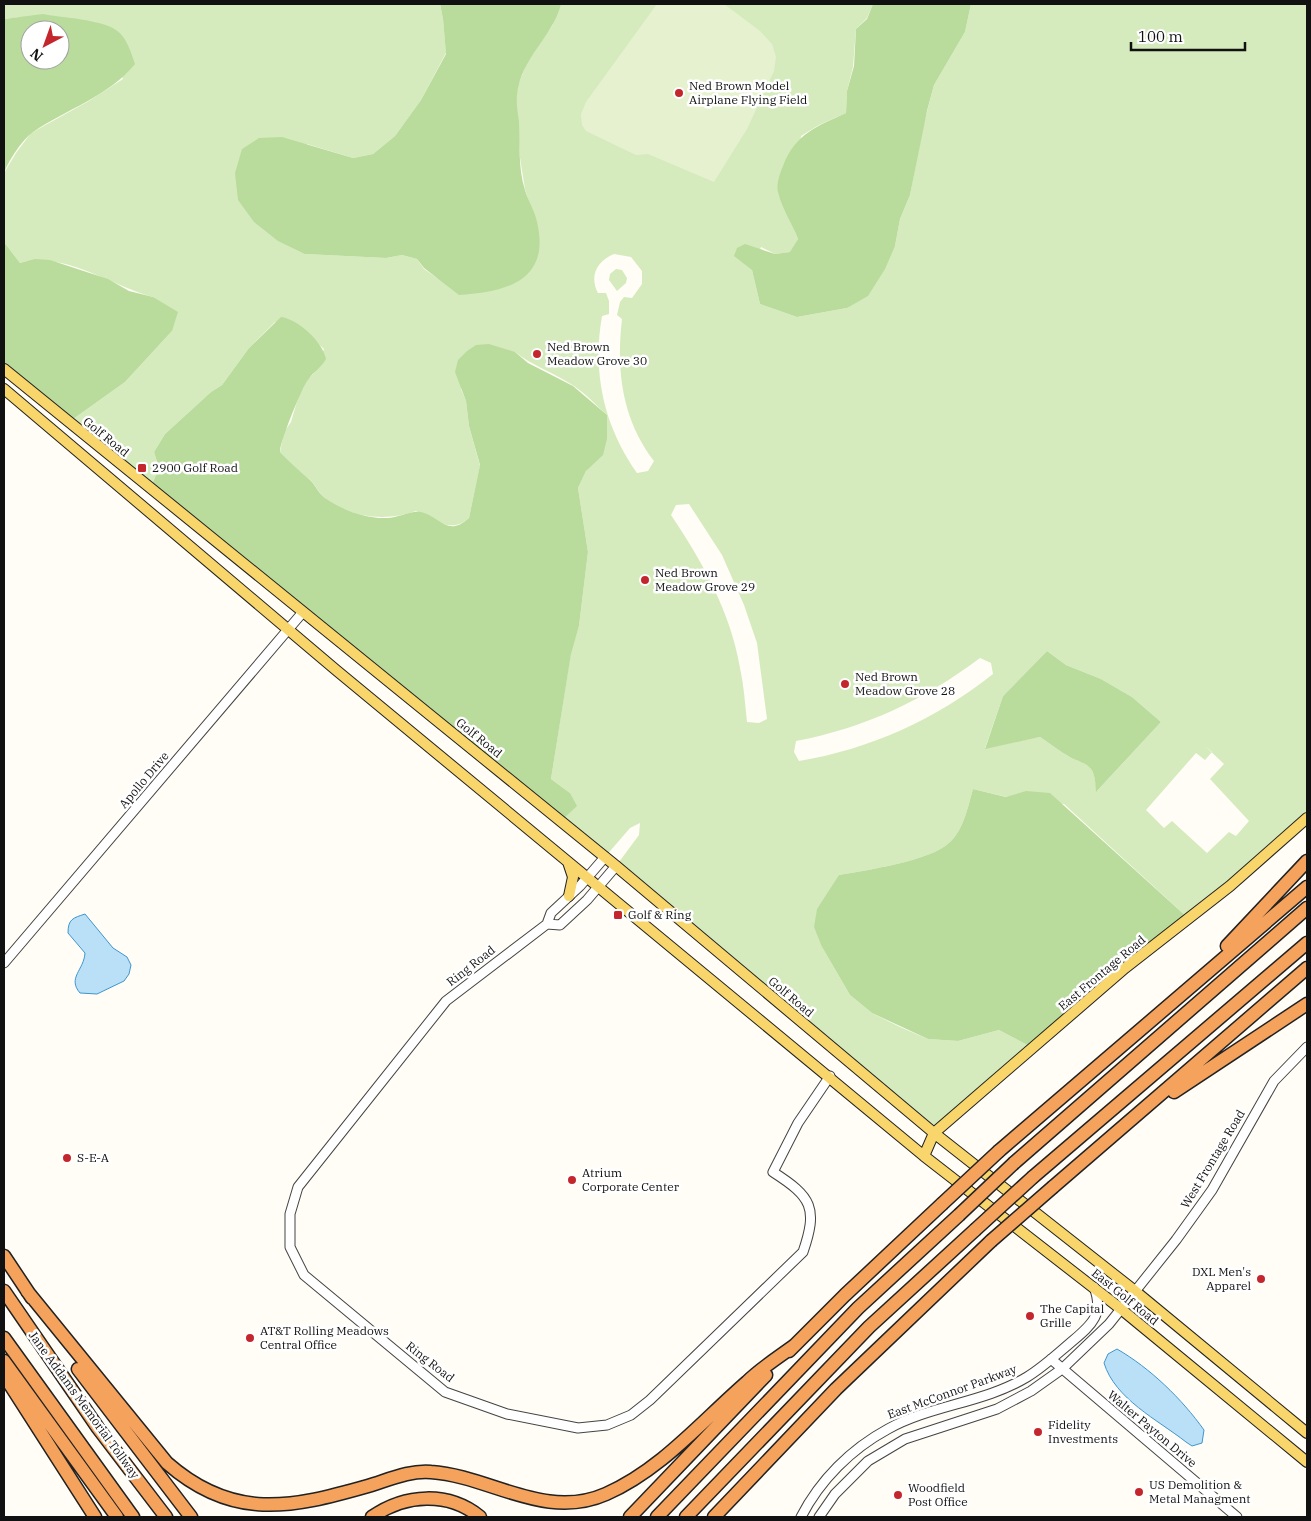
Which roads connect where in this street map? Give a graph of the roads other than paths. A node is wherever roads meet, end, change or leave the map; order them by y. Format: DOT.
graph roads {
  1 [pos="4,369"];
  2 [pos="4,389"];
  3 [pos="302,612"];
  4 [pos="288,629"];
  5 [pos="1307,818"];
  6 [pos="604,856"];
  7 [pos="1307,860"];
  8 [pos="568,861"];
  9 [pos="616,866"];
  10 [pos="586,877"];
  11 [pos="599,887"];
  12 [pos="1307,887"];
  13 [pos="569,896"];
  14 [pos="1307,908"];
  15 [pos="547,924"];
  16 [pos="1307,943"];
  17 [pos="4,963"];
  18 [pos="1307,968"];
  19 [pos="1180,995"];
  20 [pos="1307,1004"];
  21 [pos="1307,1047"];
  22 [pos="830,1076"];
  23 [pos="1122,1127"];
  24 [pos="934,1133"];
  25 [pos="924,1156"];
  26 [pos="4,1256"];
  27 [pos="1094,1287"];
  28 [pos="27,1291"];
  29 [pos="1135,1291"];
  30 [pos="4,1292"];
  31 [pos="1121,1308"];
  32 [pos="4,1338"];
  33 [pos="795,1345"];
  34 [pos="1051,1359"];
  35 [pos="4,1361"];
  36 [pos="1062,1369"];
  37 [pos="4,1375"];
  38 [pos="1307,1433"];
  39 [pos="1307,1462"];
  40 [pos="748,1481"];
  41 [pos="95,1517"];
  42 [pos="117,1517"];
  43 [pos="133,1517"];
  44 [pos="166,1517"];
  45 [pos="191,1517"];
  46 [pos="372,1517"];
  47 [pos="480,1517"];
  48 [pos="630,1517"];
  49 [pos="657,1517"];
  50 [pos="686,1517"];
  51 [pos="714,1517"];
  52 [pos="723,1517"];
  53 [pos="801,1517"];
  54 [pos="819,1517"];
  55 [pos="1236,1517"];
  1 -- 3 [label="main road, Golf Road"];
  2 -- 4 [label="main road"];
  3 -- 4 [label="street, Apollo Drive"];
  3 -- 6 [label="main road, Golf Road"];
  4 -- 8 [label="main road"];
  4 -- 17 [label="street, Apollo Drive"];
  5 -- 24 [label="main road, East Frontage Road"];
  6 -- 9 [label="main road, Golf Road"];
  6 -- 10 [label="street, Ring Road"];
  7 -- 19 [label="highway"];
  8 -- 10 [label="main road"];
  8 -- 13 [label="main road"];
  9 -- 11 [label="street, Ring Road"];
  9 -- 24 [label="main road, Golf Road"];
  10 -- 11 [label="main road"];
  10 -- 13 [label="street, Ring Road"];
  11 -- 15 [label="street, Ring Road"];
  11 -- 22 [label="main road"];
  12 -- 19 [label="highway"];
  13 -- 15 [label="street, Ring Road"];
  14 -- 49 [label="highway, bridge"];
  15 -- 22 [label="street, Ring Road"];
  16 -- 50 [label="highway, bridge"];
  18 -- 23 [label="highway"];
  19 -- 33 [label="highway, bridge"];
  20 -- 23 [label="highway"];
  21 -- 29 [label="street, West Frontage Road"];
  22 -- 25 [label="main road"];
  23 -- 40 [label="highway, bridge"];
  24 -- 25 [label="main road, East Frontage Road"];
  24 -- 29 [label="main road, East Golf Road"];
  25 -- 27 [label="main road, East Golf Road"];
  26 -- 28 [label="highway"];
  27 -- 31 [label="main road, East Golf Road"];
  27 -- 34 [label="street, East McConnor Parkway"];
  28 -- 33 [label="highway"];
  28 -- 45 [label="highway"];
  29 -- 31 [label="street, West Frontage Road"];
  29 -- 38 [label="main road, East Golf Road"];
  30 -- 44 [label="highway, Jane Addams Memorial Tollway"];
  31 -- 36 [label="street"];
  31 -- 39 [label="main road, East Golf Road"];
  32 -- 43 [label="highway, Jane Addams Memorial Tollway"];
  33 -- 48 [label="highway"];
  34 -- 36 [label="street, Walter Payton Drive"];
  34 -- 53 [label="street, East McConnor Parkway"];
  35 -- 42 [label="highway"];
  36 -- 54 [label="street"];
  36 -- 55 [label="street, Walter Payton Drive"];
  37 -- 41 [label="highway"];
  40 -- 51 [label="highway"];
  40 -- 52 [label="highway"];
  46 -- 47 [label="highway"];
}
